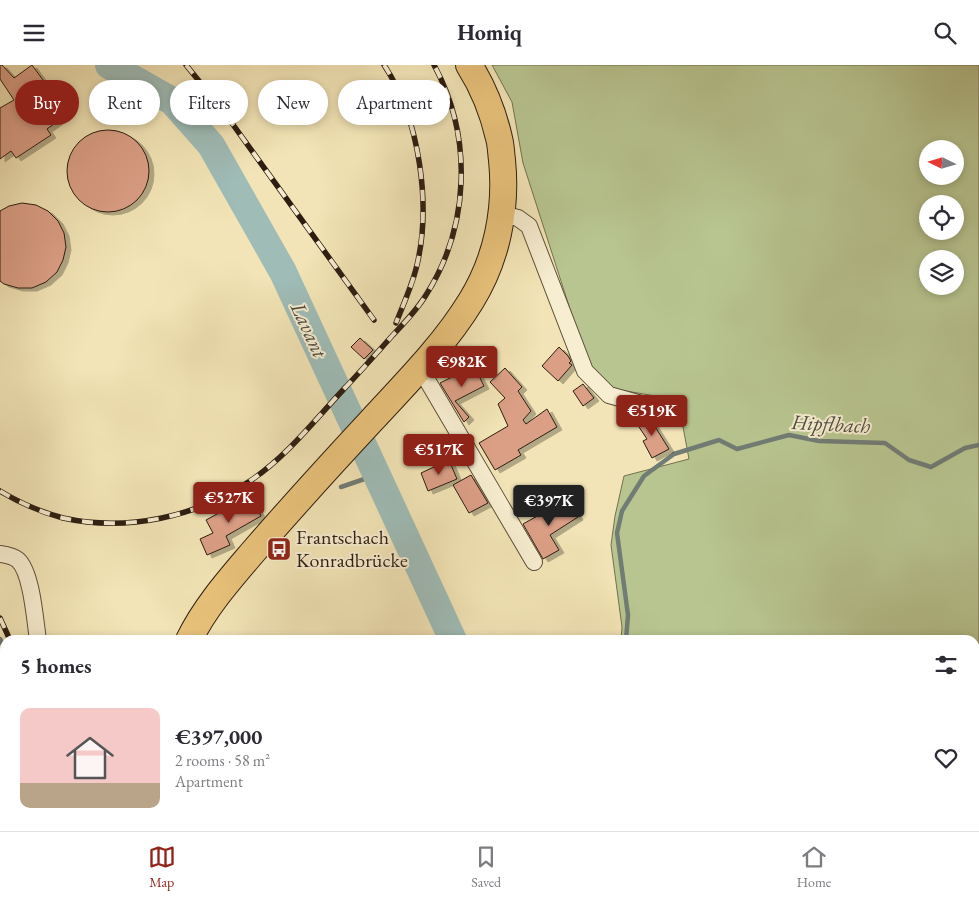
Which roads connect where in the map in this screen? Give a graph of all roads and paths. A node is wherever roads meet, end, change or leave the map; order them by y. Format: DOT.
graph roads {
  1 [pos="469,65"];
  2 [pos="502,214"];
  3 [pos="420,368"];
  4 [pos="656,407"];
  5 [pos="0,554"];
  6 [pos="534,562"];
  7 [pos="37,635"];
  8 [pos="192,635"];
  1 -- 2 [label="main road"];
  2 -- 3 [label="main road"];
  2 -- 4 [label="street"];
  3 -- 6 [label="street"];
  3 -- 8 [label="main road"];
  5 -- 7 [label="street"];
}
